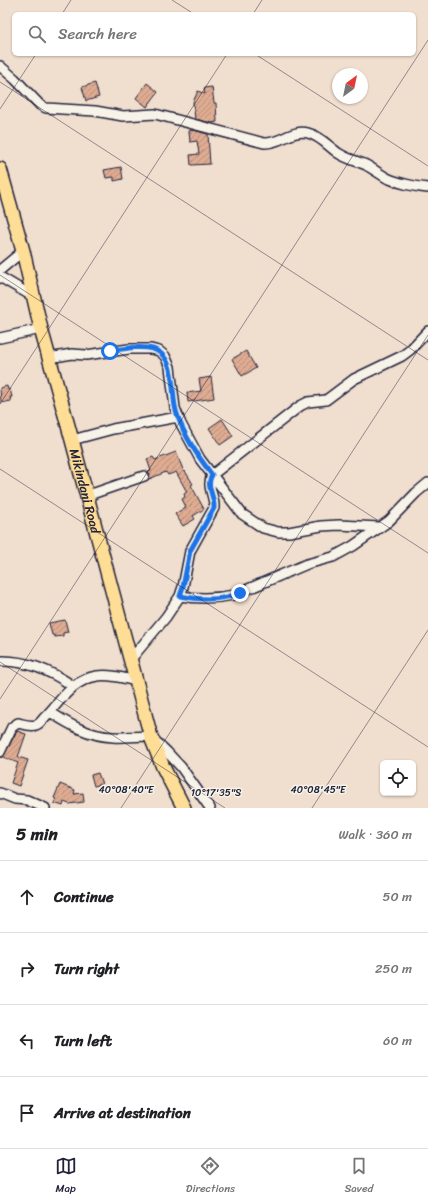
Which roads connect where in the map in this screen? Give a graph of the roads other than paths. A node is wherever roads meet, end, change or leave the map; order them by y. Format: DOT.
graph roads {
  1 [pos="0,66"];
  2 [pos="0,169"];
  3 [pos="428,188"];
  4 [pos="22,251"];
  5 [pos="0,270"];
  6 [pos="0,277"];
  7 [pos="34,297"];
  8 [pos="41,329"];
  9 [pos="428,331"];
  10 [pos="0,338"];
  11 [pos="49,358"];
  12 [pos="178,418"];
  13 [pos="72,440"];
  14 [pos="212,475"];
  15 [pos="144,476"];
  16 [pos="428,483"];
  17 [pos="86,496"];
  18 [pos="379,527"];
  19 [pos="180,596"];
  20 [pos="131,659"];
  21 [pos="0,661"];
  22 [pos="136,681"];
  23 [pos="73,686"];
  24 [pos="50,712"];
  25 [pos="151,737"];
  26 [pos="0,752"];
  27 [pos="0,793"];
  28 [pos="180,807"];
  29 [pos="45,808"];
  30 [pos="210,808"];
  1 -- 3 [label="street"];
  2 -- 4 [label="highway, Mikindani Road"];
  4 -- 5 [label="street"];
  4 -- 7 [label="highway, Mikindani Road"];
  6 -- 7 [label="street"];
  7 -- 8 [label="highway, Mikindani Road"];
  8 -- 10 [label="street"];
  8 -- 11 [label="highway, Mikindani Road"];
  9 -- 14 [label="street"];
  11 -- 12 [label="street"];
  11 -- 13 [label="highway, Mikindani Road"];
  12 -- 13 [label="street"];
  12 -- 14 [label="street"];
  13 -- 17 [label="highway, Mikindani Road"];
  14 -- 18 [label="street"];
  14 -- 19 [label="street"];
  15 -- 17 [label="street"];
  16 -- 18 [label="street"];
  17 -- 20 [label="highway, Mikindani Road"];
  18 -- 19 [label="street"];
  19 -- 20 [label="street"];
  20 -- 22 [label="highway, Mikindani Road"];
  21 -- 23 [label="street"];
  22 -- 23 [label="street"];
  22 -- 25 [label="highway, Mikindani Road"];
  23 -- 24 [label="street"];
  24 -- 25 [label="street"];
  24 -- 26 [label="street"];
  25 -- 28 [label="highway, Mikindani Road"];
  25 -- 30 [label="street"];
  27 -- 29 [label="street"];
}
